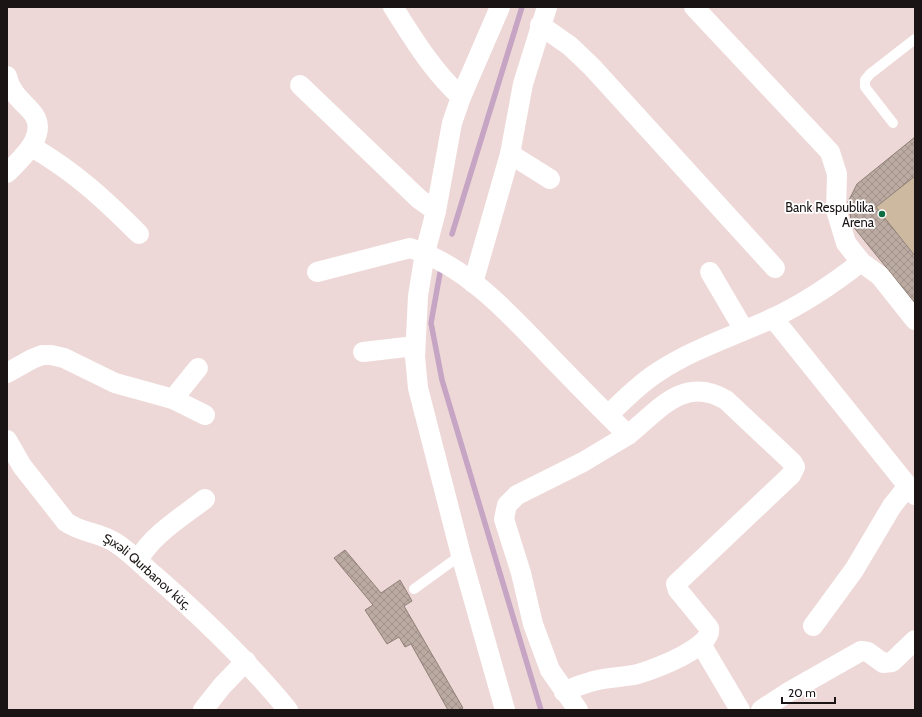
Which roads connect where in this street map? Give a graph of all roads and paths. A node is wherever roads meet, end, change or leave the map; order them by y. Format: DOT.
graph roads {
  1 [pos="393,7"];
  2 [pos="500,7"];
  3 [pos="694,7"];
  4 [pos="544,16"];
  5 [pos="915,39"];
  6 [pos="7,76"];
  7 [pos="300,85"];
  8 [pos="461,97"];
  9 [pos="893,123"];
  10 [pos="32,147"];
  11 [pos="510,154"];
  12 [pos="7,173"];
  13 [pos="550,179"];
  14 [pos="436,210"];
  15 [pos="139,234"];
  16 [pos="425,253"];
  17 [pos="861,262"];
  18 [pos="775,268"];
  19 [pos="317,272"];
  20 [pos="710,272"];
  21 [pos="473,283"];
  22 [pos="773,318"];
  23 [pos="915,320"];
  24 [pos="744,330"];
  25 [pos="415,346"];
  26 [pos="363,352"];
  27 [pos="198,368"];
  28 [pos="7,373"];
  29 [pos="173,399"];
  30 [pos="205,415"];
  31 [pos="608,415"];
  32 [pos="628,435"];
  33 [pos="7,440"];
  34 [pos="912,490"];
  35 [pos="205,499"];
  36 [pos="461,555"];
  37 [pos="138,560"];
  38 [pos="414,588"];
  39 [pos="813,626"];
  40 [pos="915,640"];
  41 [pos="701,644"];
  42 [pos="246,661"];
  43 [pos="564,692"];
  44 [pos="203,710"];
  45 [pos="288,710"];
  46 [pos="505,710"];
  47 [pos="578,710"];
  48 [pos="740,710"];
  49 [pos="761,710"];
  1 -- 8 [label="street"];
  2 -- 8 [label="street"];
  3 -- 17 [label="street"];
  4 -- 11 [label="street"];
  4 -- 18 [label="street"];
  5 -- 9 [label="lane"];
  6 -- 10 [label="street"];
  7 -- 14 [label="street"];
  8 -- 14 [label="street"];
  10 -- 12 [label="street"];
  10 -- 15 [label="street"];
  11 -- 13 [label="street"];
  11 -- 21 [label="street"];
  14 -- 16 [label="street"];
  16 -- 19 [label="street"];
  16 -- 21 [label="street"];
  16 -- 25 [label="street"];
  17 -- 22 [label="street"];
  17 -- 23 [label="street"];
  20 -- 24 [label="street"];
  21 -- 31 [label="street"];
  22 -- 24 [label="street"];
  22 -- 34 [label="street"];
  24 -- 31 [label="street"];
  25 -- 26 [label="street"];
  25 -- 36 [label="street"];
  27 -- 29 [label="street"];
  28 -- 29 [label="street"];
  29 -- 30 [label="street"];
  31 -- 32 [label="street"];
  32 -- 41 [label="street"];
  32 -- 43 [label="street"];
  33 -- 37 [label="street, Şıxəli Qurbanov küç."];
  34 -- 39 [label="street"];
  35 -- 37 [label="street"];
  36 -- 38 [label="lane"];
  36 -- 46 [label="street"];
  37 -- 42 [label="street, Şıxəli Qurbanov küç."];
  40 -- 49 [label="street"];
  41 -- 43 [label="street"];
  41 -- 48 [label="street"];
  42 -- 44 [label="street"];
  42 -- 45 [label="street, Şıxəli Qurbanov küç."];
  43 -- 47 [label="street"];
}
